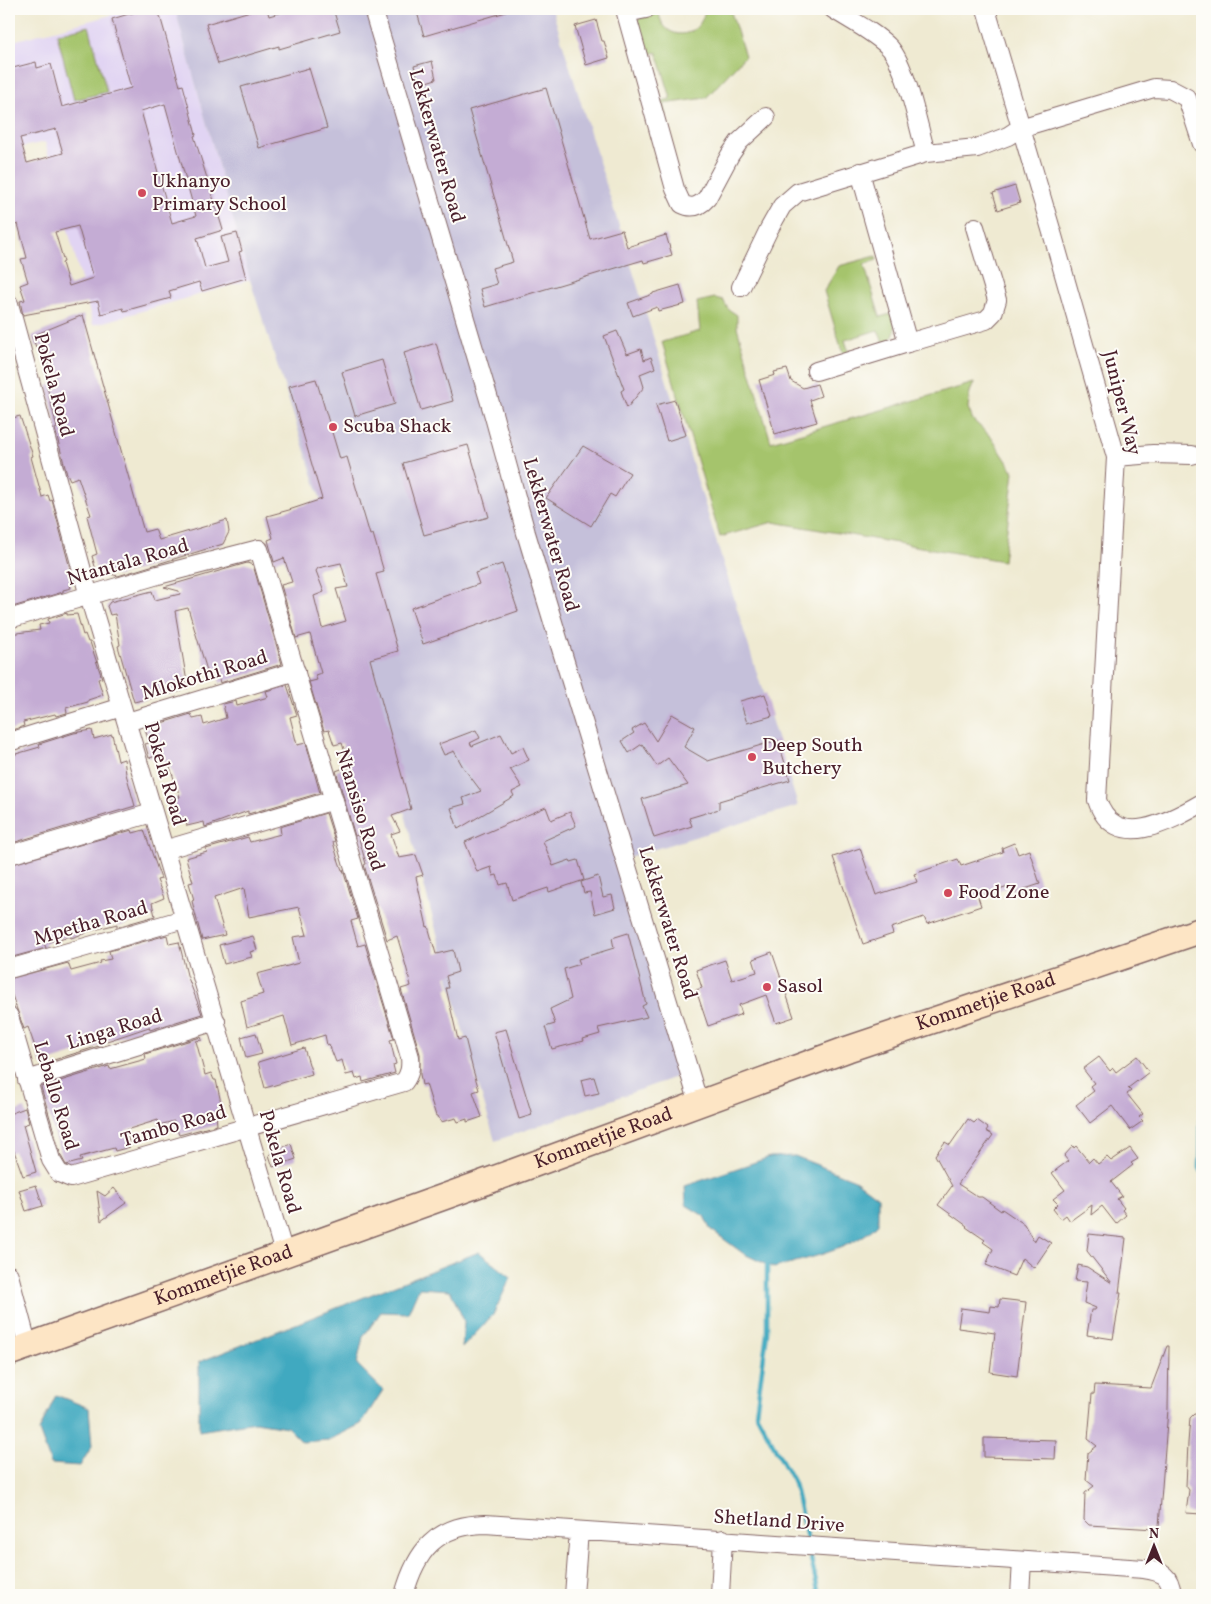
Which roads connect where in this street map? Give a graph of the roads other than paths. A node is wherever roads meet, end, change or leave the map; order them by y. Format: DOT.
graph roads {
  1 [pos="373,9"];
  2 [pos="646,9"];
  3 [pos="833,9"];
  4 [pos="986,9"];
  5 [pos="624,11"];
  6 [pos="766,118"];
  7 [pos="1020,128"];
  8 [pos="1202,144"];
  9 [pos="926,153"];
  10 [pos="860,172"];
  11 [pos="975,227"];
  12 [pos="741,287"];
  13 [pos="9,304"];
  14 [pos="908,343"];
  15 [pos="816,371"];
  16 [pos="1192,455"];
  17 [pos="1116,457"];
  18 [pos="259,549"];
  19 [pos="89,596"];
  20 [pos="9,619"];
  21 [pos="296,671"];
  22 [pos="124,714"];
  23 [pos="9,742"];
  24 [pos="334,800"];
  25 [pos="1202,802"];
  26 [pos="152,813"];
  27 [pos="164,850"];
  28 [pos="9,855"];
  29 [pos="184,919"];
  30 [pos="1202,930"];
  31 [pos="9,969"];
  32 [pos="9,1016"];
  33 [pos="216,1021"];
  34 [pos="27,1080"];
  35 [pos="404,1082"];
  36 [pos="699,1104"];
  37 [pos="248,1128"];
  38 [pos="72,1178"];
  39 [pos="284,1254"];
  40 [pos="9,1275"];
  41 [pos="18,1350"];
  42 [pos="579,1530"];
  43 [pos="724,1539"];
  44 [pos="1022,1561"];
  45 [pos="404,1595"];
  46 [pos="574,1595"];
  47 [pos="720,1595"];
  48 [pos="1020,1595"];
  49 [pos="1172,1595"];
  1 -- 36 [label="street, Lekkerwater Road"];
  2 -- 5 [label="street"];
  3 -- 9 [label="street"];
  4 -- 7 [label="street, Juniper Way"];
  5 -- 6 [label="street"];
  7 -- 8 [label="street"];
  7 -- 9 [label="street"];
  7 -- 17 [label="street, Juniper Way"];
  9 -- 10 [label="street"];
  10 -- 12 [label="street"];
  10 -- 14 [label="street"];
  11 -- 14 [label="street"];
  13 -- 19 [label="street, Pokela Road"];
  14 -- 15 [label="street"];
  16 -- 17 [label="street"];
  17 -- 25 [label="street, Juniper Way"];
  18 -- 19 [label="street, Ntantala Road"];
  18 -- 21 [label="street, Ntansiso Road"];
  19 -- 20 [label="street, Ntantala Road"];
  19 -- 22 [label="street, Pokela Road"];
  21 -- 22 [label="street, Mlokothi Road"];
  21 -- 24 [label="street, Ntansiso Road"];
  22 -- 23 [label="street, Mlokothi Road"];
  22 -- 26 [label="street, Pokela Road"];
  24 -- 27 [label="street"];
  24 -- 35 [label="street, Ntansiso Road"];
  26 -- 27 [label="street, Pokela Road"];
  26 -- 28 [label="street"];
  27 -- 29 [label="street, Pokela Road"];
  29 -- 31 [label="street, Mpetha Road"];
  29 -- 33 [label="street, Pokela Road"];
  30 -- 36 [label="main road, Kommetjie Road"];
  32 -- 34 [label="street, Leballo Road"];
  33 -- 34 [label="street, Linga Road"];
  33 -- 37 [label="street, Pokela Road"];
  34 -- 38 [label="street, Leballo Road"];
  35 -- 37 [label="street, Tambo Road"];
  36 -- 39 [label="main road, Kommetjie Road"];
  37 -- 38 [label="street, Tambo Road"];
  37 -- 39 [label="street, Pokela Road"];
  39 -- 41 [label="main road, Kommetjie Road"];
  40 -- 41 [label="street"];
  42 -- 43 [label="street, Shetland Drive"];
  42 -- 45 [label="street, Shetland Drive"];
  42 -- 46 [label="street"];
  43 -- 44 [label="street, Shetland Drive"];
  43 -- 47 [label="street"];
  44 -- 48 [label="street"];
  44 -- 49 [label="street, Shetland Drive"];
}
